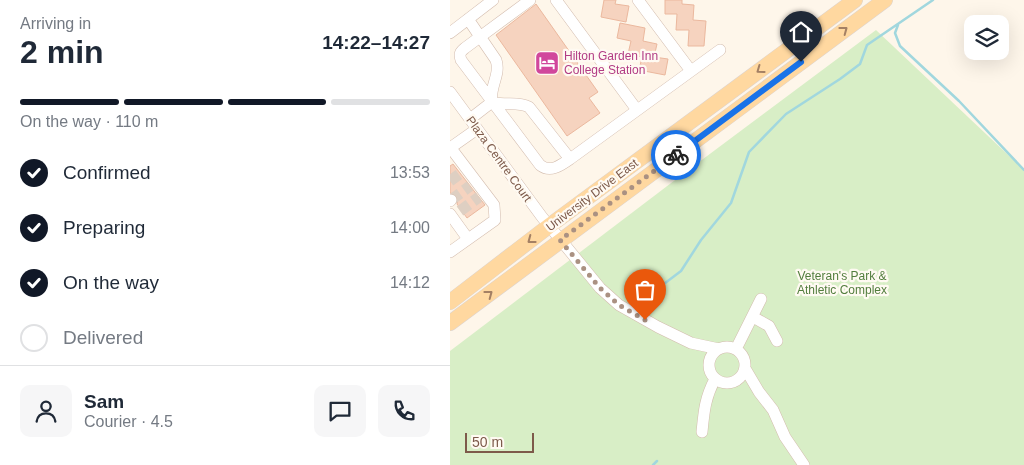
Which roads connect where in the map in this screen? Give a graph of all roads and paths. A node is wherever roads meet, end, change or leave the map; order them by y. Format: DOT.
graph roads {
  1 [pos="493,0"];
  2 [pos="530,0"];
  3 [pos="556,0"];
  4 [pos="638,0"];
  5 [pos="855,0"];
  6 [pos="885,0"];
  7 [pos="468,19"];
  8 [pos="452,28"];
  9 [pos="480,37"];
  10 [pos="720,50"];
  11 [pos="691,71"];
  12 [pos="450,92"];
  13 [pos="492,102"];
  14 [pos="638,110"];
  15 [pos="470,119"];
  16 [pos="477,129"];
  17 [pos="450,148"];
  18 [pos="570,159"];
  19 [pos="454,214"];
  20 [pos="549,226"];
  21 [pos="468,239"];
  22 [pos="560,240"];
  23 [pos="450,252"];
  24 [pos="761,299"];
  25 [pos="450,302"];
  26 [pos="752,317"];
  27 [pos="450,323"];
  28 [pos="777,341"];
  29 [pos="691,343"];
  30 [pos="719,349"];
  31 [pos="736,349"];
  32 [pos="709,363"];
  33 [pos="746,370"];
  34 [pos="715,379"];
  35 [pos="733,383"];
  36 [pos="759,392"];
  37 [pos="702,432"];
  38 [pos="804,465"];
  1 -- 7 [label="street"];
  2 -- 9 [label="street"];
  3 -- 14 [label="street"];
  4 -- 11 [label="street"];
  5 -- 20 [label="main road, University Drive East, one-way"];
  22 -- 6 [label="main road, University Drive East, one-way"];
  7 -- 8 [label="street"];
  7 -- 9 [label="street"];
  9 -- 13 [label="street"];
  9 -- 13 [label="street"];
  10 -- 11 [label="street"];
  11 -- 14 [label="street"];
  12 -- 15 [label="street, Plaza Centre Court"];
  13 -- 15 [label="street"];
  13 -- 18 [label="street"];
  13 -- 18 [label="street"];
  14 -- 18 [label="street"];
  15 -- 16 [label="street, Plaza Centre Court"];
  16 -- 17 [label="street"];
  16 -- 20 [label="street, Plaza Centre Court"];
  17 -- 21 [label="street"];
  19 -- 21 [label="street"];
  20 -- 22 [label="street, Plaza Centre Court"];
  20 -- 25 [label="main road, University Drive East, one-way"];
  21 -- 23 [label="street"];
  27 -- 22 [label="main road, University Drive East, one-way"];
  22 -- 29 [label="street, Plaza Centre Court"];
  24 -- 26 [label="street"];
  26 -- 28 [label="street"];
  26 -- 31 [label="street"];
  29 -- 30 [label="street"];
  29 -- 32 [label="street"];
  30 -- 31 [label="street"];
  30 -- 32 [label="street"];
  31 -- 33 [label="street"];
  32 -- 34 [label="street"];
  33 -- 35 [label="street"];
  33 -- 36 [label="street"];
  34 -- 35 [label="street"];
  34 -- 37 [label="street"];
  35 -- 36 [label="street"];
  36 -- 38 [label="street"];
}
